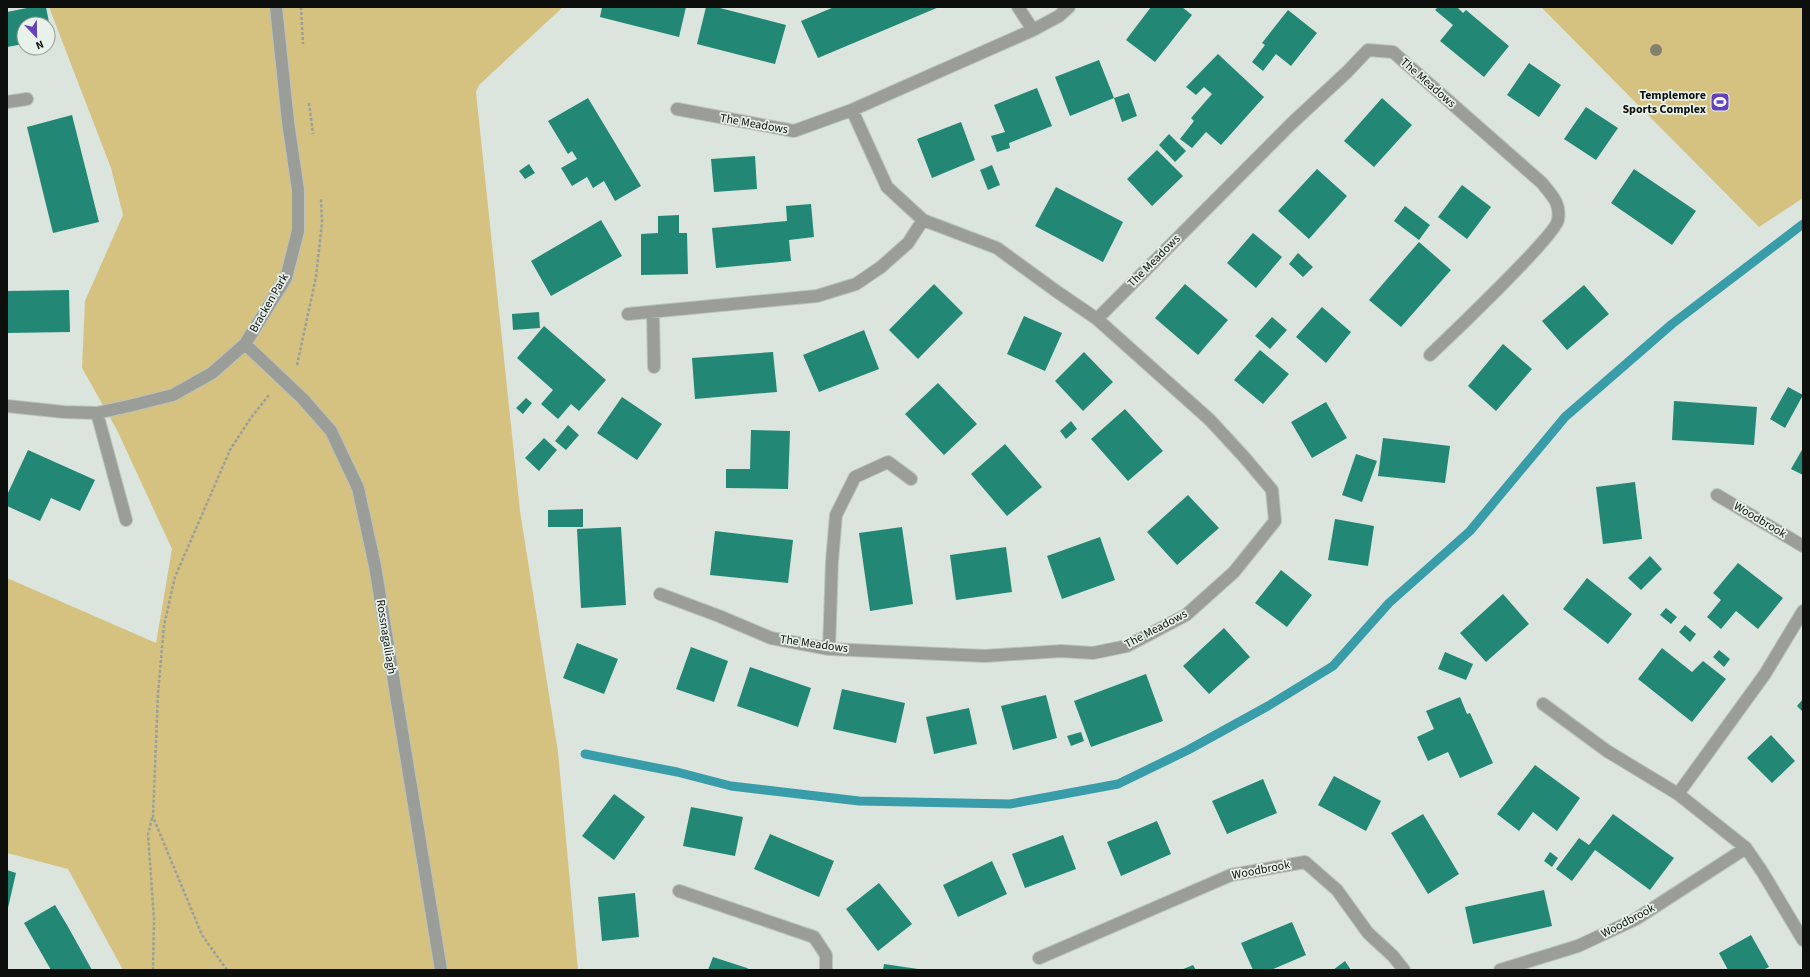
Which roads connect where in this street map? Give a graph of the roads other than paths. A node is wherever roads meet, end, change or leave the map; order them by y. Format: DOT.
graph roads {
  1 [pos="276,7"];
  2 [pos="1018,7"];
  3 [pos="1069,7"];
  4 [pos="1033,30"];
  5 [pos="27,99"];
  6 [pos="7,102"];
  7 [pos="677,109"];
  8 [pos="852,110"];
  9 [pos="923,220"];
  10 [pos="653,312"];
  11 [pos="628,314"];
  12 [pos="1097,318"];
  13 [pos="245,344"];
  14 [pos="1430,355"];
  15 [pos="654,367"];
  16 [pos="7,406"];
  17 [pos="97,413"];
  18 [pos="911,479"];
  19 [pos="1717,495"];
  20 [pos="126,520"];
  21 [pos="1803,546"];
  22 [pos="660,594"];
  23 [pos="1803,611"];
  24 [pos="829,649"];
  25 [pos="1543,704"];
  26 [pos="1678,794"];
  27 [pos="1746,848"];
  28 [pos="680,891"];
  29 [pos="1803,940"];
  30 [pos="1039,958"];
  31 [pos="441,970"];
  32 [pos="826,970"];
  33 [pos="1404,970"];
  34 [pos="1500,970"];
  1 -- 13 [label="street, Bracken Park"];
  2 -- 4 [label="street"];
  3 -- 4 [label="street, The Meadows"];
  4 -- 8 [label="street, The Meadows"];
  5 -- 6 [label="street"];
  7 -- 8 [label="street, The Meadows"];
  8 -- 9 [label="street, The Meadows"];
  9 -- 10 [label="street"];
  9 -- 12 [label="street, The Meadows"];
  10 -- 11 [label="street"];
  10 -- 15 [label="street"];
  12 -- 14 [label="street, The Meadows"];
  12 -- 24 [label="street, The Meadows"];
  13 -- 17 [label="street, Bracken Park"];
  13 -- 31 [label="street, Rossnagalliagh"];
  16 -- 17 [label="street, Bracken Park"];
  17 -- 20 [label="street"];
  18 -- 24 [label="street"];
  19 -- 21 [label="street, Woodbrook"];
  22 -- 24 [label="street, The Meadows"];
  23 -- 26 [label="street"];
  25 -- 26 [label="street"];
  26 -- 27 [label="street"];
  27 -- 29 [label="street"];
  27 -- 34 [label="street, Woodbrook"];
  28 -- 32 [label="street"];
  30 -- 33 [label="street, Woodbrook"];
}
